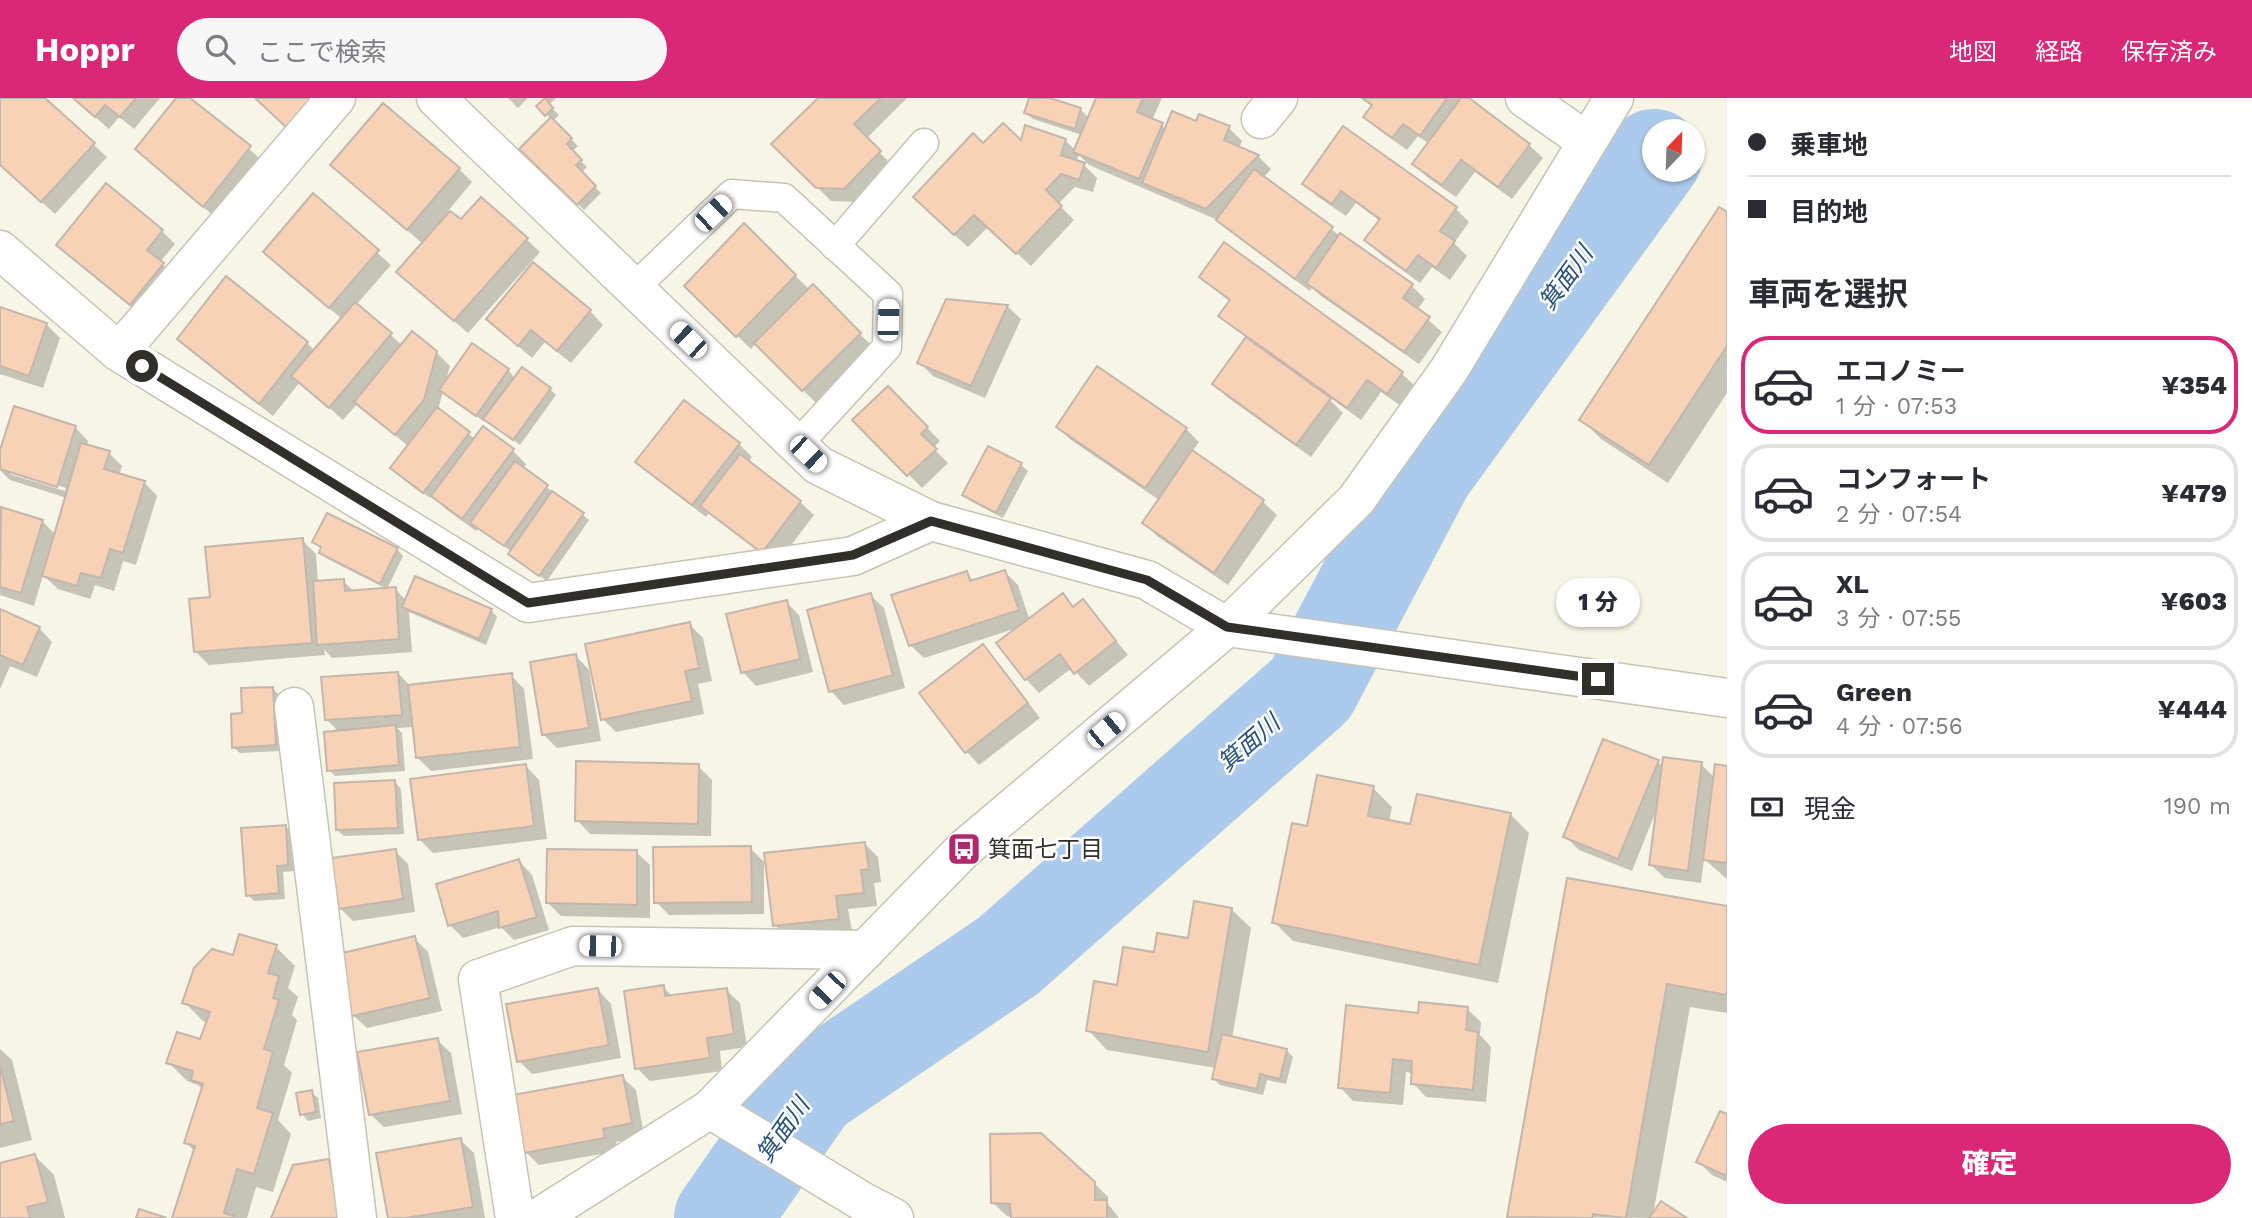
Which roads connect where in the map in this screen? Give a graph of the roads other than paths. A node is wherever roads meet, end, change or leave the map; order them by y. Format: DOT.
graph roads {
  1 [pos="336,98"];
  2 [pos="436,98"];
  3 [pos="1525,98"];
  4 [pos="1614,98"];
  5 [pos="1586,141"];
  6 [pos="924,144"];
  7 [pos="835,246"];
  8 [pos="0,250"];
  9 [pos="634,288"];
  10 [pos="119,352"];
  11 [pos="798,444"];
  12 [pos="931,521"];
  13 [pos="1227,627"];
  14 [pos="1727,698"];
  15 [pos="294,708"];
  16 [pos="866,950"];
  17 [pos="710,1109"];
  18 [pos="880,1210"];
  19 [pos="357,1218"];
  20 [pos="514,1218"];
  21 [pos="538,1218"];
  1 -- 10 [label="street"];
  2 -- 9 [label="street"];
  3 -- 5 [label="street"];
  4 -- 5 [label="street"];
  5 -- 13 [label="street"];
  6 -- 7 [label="lane"];
  7 -- 9 [label="lane"];
  7 -- 11 [label="lane"];
  8 -- 10 [label="street"];
  9 -- 11 [label="street"];
  10 -- 12 [label="street"];
  11 -- 12 [label="street"];
  12 -- 13 [label="street"];
  13 -- 14 [label="street"];
  13 -- 16 [label="street"];
  15 -- 19 [label="street"];
  16 -- 17 [label="street"];
  16 -- 20 [label="street"];
  17 -- 18 [label="street"];
  17 -- 21 [label="street"];
}
